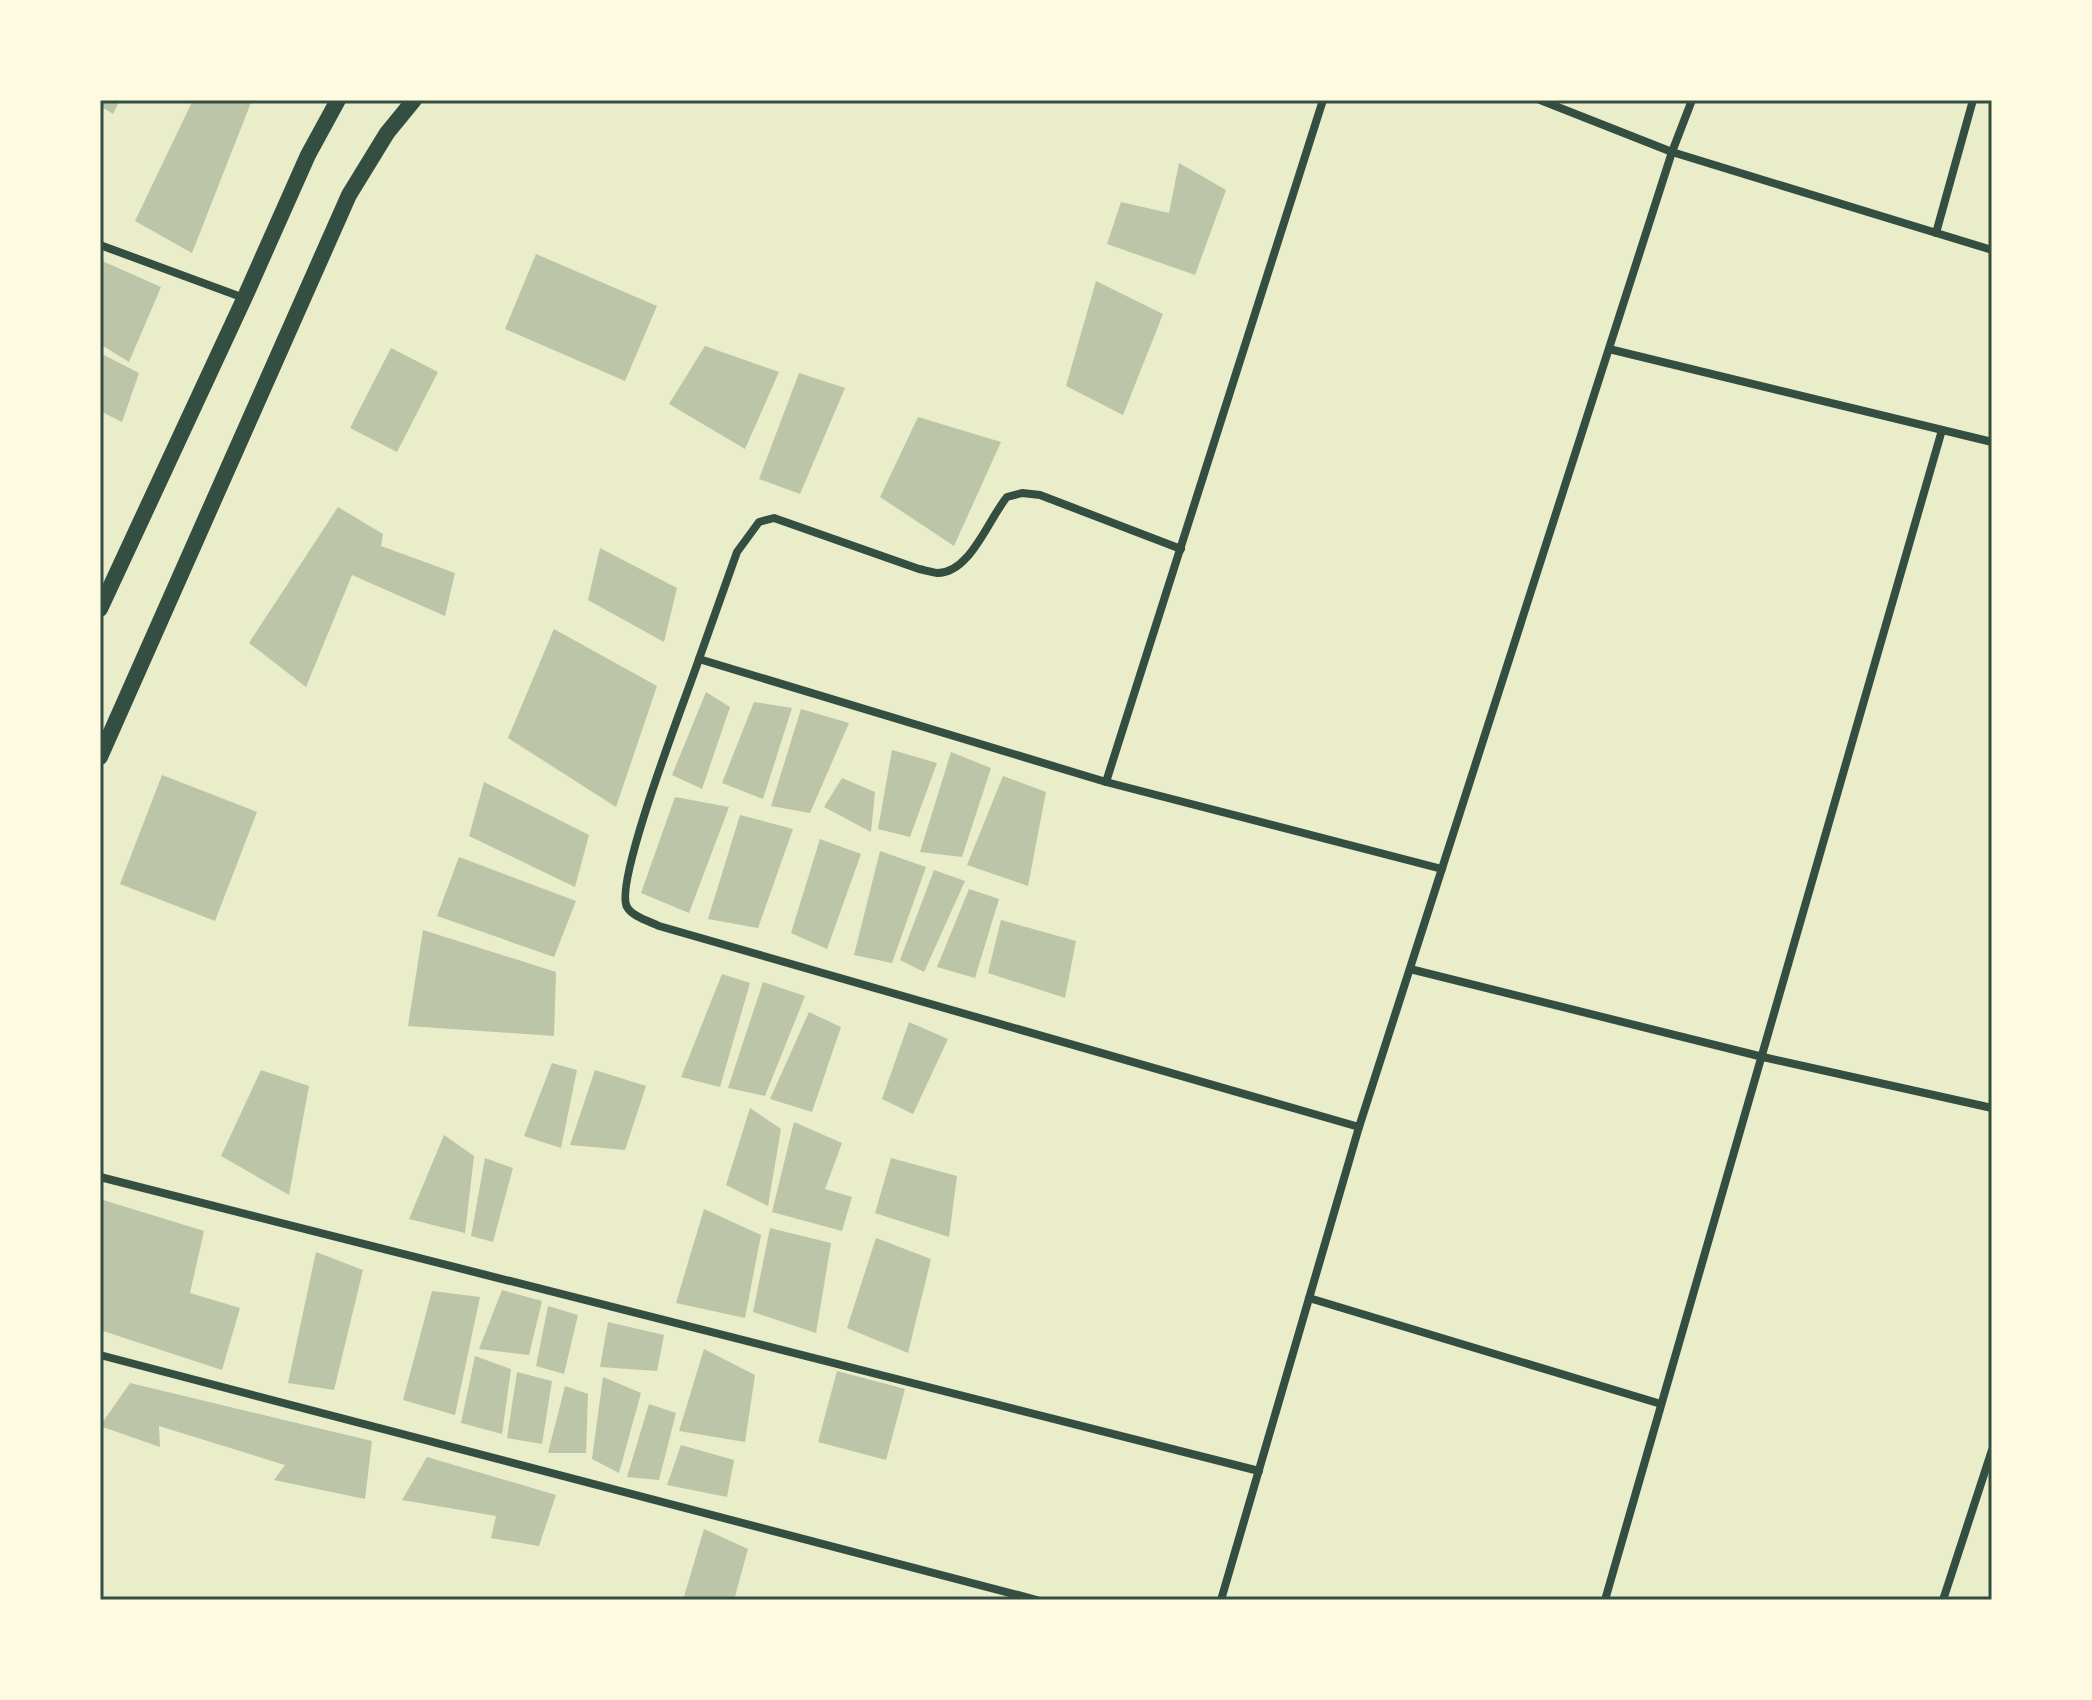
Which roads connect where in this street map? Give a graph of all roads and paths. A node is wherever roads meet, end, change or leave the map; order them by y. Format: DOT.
graph roads {
  1 [pos="338,100"];
  2 [pos="414,100"];
  3 [pos="1323,100"];
  4 [pos="1540,100"];
  5 [pos="1692,100"];
  6 [pos="1973,100"];
  7 [pos="1672,152"];
  8 [pos="1936,233"];
  9 [pos="100,245"];
  10 [pos="1992,250"];
  11 [pos="244,299"];
  12 [pos="1609,349"];
  13 [pos="1942,430"];
  14 [pos="1992,442"];
  15 [pos="1181,549"];
  16 [pos="104,591"];
  17 [pos="100,609"];
  18 [pos="699,659"];
  19 [pos="100,757"];
  20 [pos="1106,782"];
  21 [pos="1442,869"];
  22 [pos="1410,969"];
  23 [pos="1763,1057"];
  24 [pos="1992,1108"];
  25 [pos="1359,1127"];
  26 [pos="100,1177"];
  27 [pos="1309,1298"];
  28 [pos="100,1355"];
  29 [pos="1661,1404"];
  30 [pos="1992,1450"];
  31 [pos="1259,1471"];
  32 [pos="1037,1600"];
  33 [pos="1221,1600"];
  34 [pos="1605,1600"];
  35 [pos="1943,1600"];
  1 -- 11 [label="main road"];
  2 -- 19 [label="main road"];
  3 -- 15 [label="street"];
  4 -- 7 [label="street"];
  5 -- 7 [label="street"];
  6 -- 8 [label="street"];
  7 -- 8 [label="street"];
  7 -- 12 [label="street"];
  8 -- 10 [label="street"];
  9 -- 11 [label="street"];
  11 -- 16 [label="main road"];
  12 -- 13 [label="street"];
  12 -- 21 [label="street"];
  13 -- 14 [label="street"];
  13 -- 23 [label="street"];
  15 -- 18 [label="street"];
  15 -- 20 [label="street"];
  16 -- 17 [label="main road"];
  18 -- 20 [label="street"];
  18 -- 25 [label="street"];
  20 -- 21 [label="street"];
  21 -- 22 [label="street"];
  22 -- 23 [label="street"];
  22 -- 25 [label="street"];
  23 -- 24 [label="street"];
  23 -- 29 [label="street"];
  25 -- 27 [label="street"];
  26 -- 31 [label="street"];
  27 -- 29 [label="street"];
  27 -- 31 [label="street"];
  28 -- 32 [label="street"];
  29 -- 34 [label="street"];
  30 -- 35 [label="street"];
  31 -- 33 [label="street"];
}
